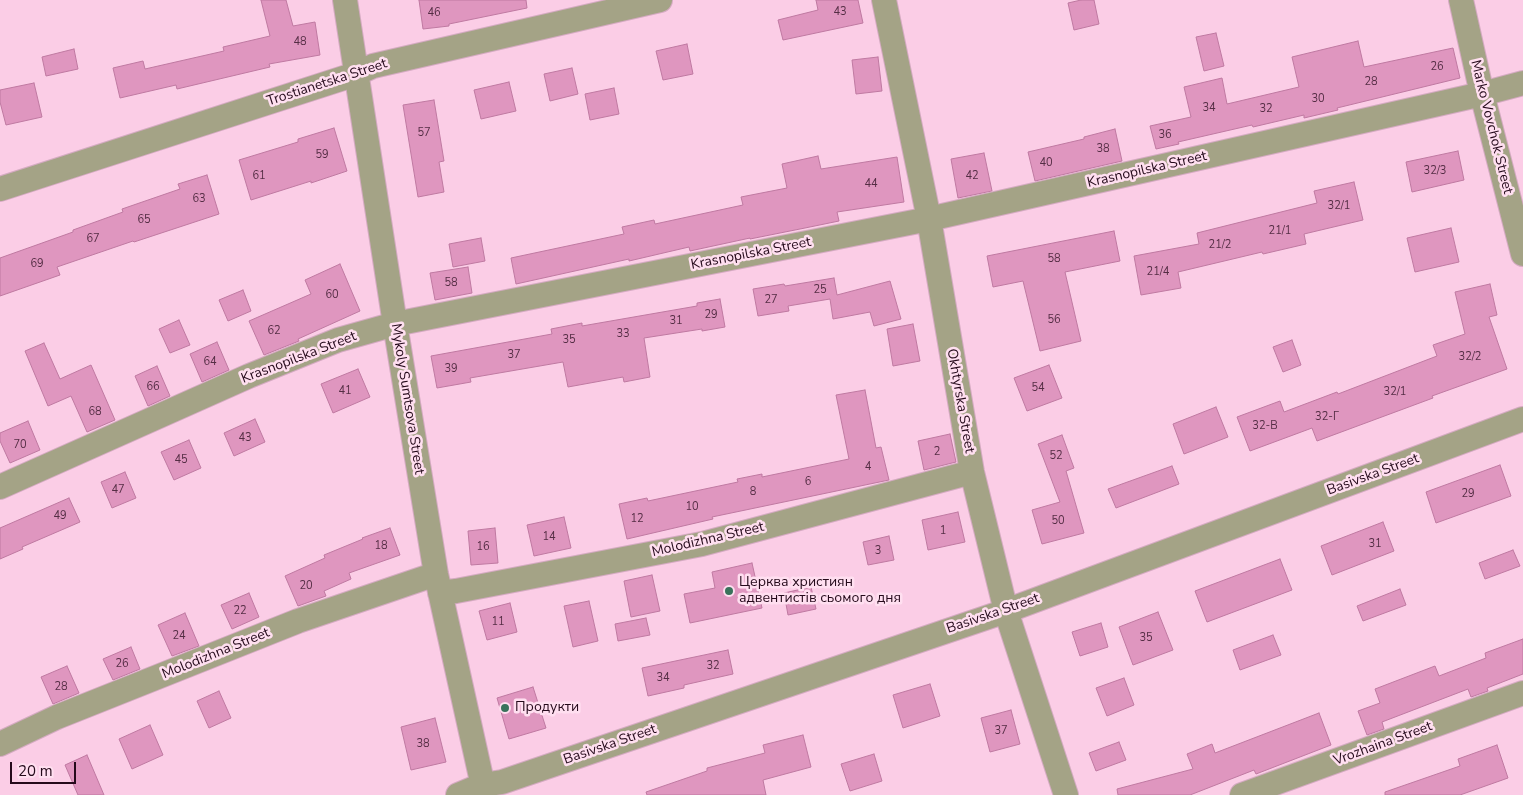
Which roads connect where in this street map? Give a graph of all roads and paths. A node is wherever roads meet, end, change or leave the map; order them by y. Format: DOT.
graph roads {
  1 [pos="345,0"];
  2 [pos="660,0"];
  3 [pos="884,0"];
  4 [pos="1461,0"];
  5 [pos="356,74"];
  6 [pos="1523,83"];
  7 [pos="1482,94"];
  8 [pos="0,189"];
  9 [pos="929,219"];
  10 [pos="1523,254"];
  11 [pos="395,324"];
  12 [pos="1523,419"];
  13 [pos="972,472"];
  14 [pos="0,487"];
  15 [pos="438,583"];
  16 [pos="1006,611"];
  17 [pos="1523,693"];
  18 [pos="0,744"];
  19 [pos="484,790"];
  20 [pos="458,795"];
  21 [pos="1066,795"];
  22 [pos="1242,795"];
  1 -- 5 [label="street, Mykoly Sumtsova Street"];
  2 -- 5 [label="street, Trostianetska Street"];
  3 -- 9 [label="street, Okhtyrska Street"];
  4 -- 7 [label="street, Marko Vovchok Street"];
  5 -- 8 [label="street, Trostianetska Street"];
  5 -- 11 [label="street, Mykoly Sumtsova Street"];
  6 -- 7 [label="street, Krasnopilska Street"];
  7 -- 9 [label="street, Krasnopilska Street"];
  7 -- 10 [label="street, Marko Vovchok Street"];
  9 -- 11 [label="street, Krasnopilska Street"];
  9 -- 13 [label="street, Okhtyrska Street"];
  11 -- 14 [label="street, Krasnopilska Street"];
  11 -- 15 [label="street, Mykoly Sumtsova Street"];
  12 -- 16 [label="street, Basivska Street"];
  13 -- 15 [label="street, Molodizhna Street"];
  13 -- 16 [label="street, Okhtyrska Street"];
  15 -- 18 [label="street, Molodizhna Street"];
  15 -- 19 [label="street, Mykoly Sumtsova Street"];
  16 -- 19 [label="street, Basivska Street"];
  16 -- 21 [label="street, Okhtyrska Street"];
  17 -- 22 [label="street, Vrozhaina Street"];
  19 -- 20 [label="street, Basivska Street"];
}
